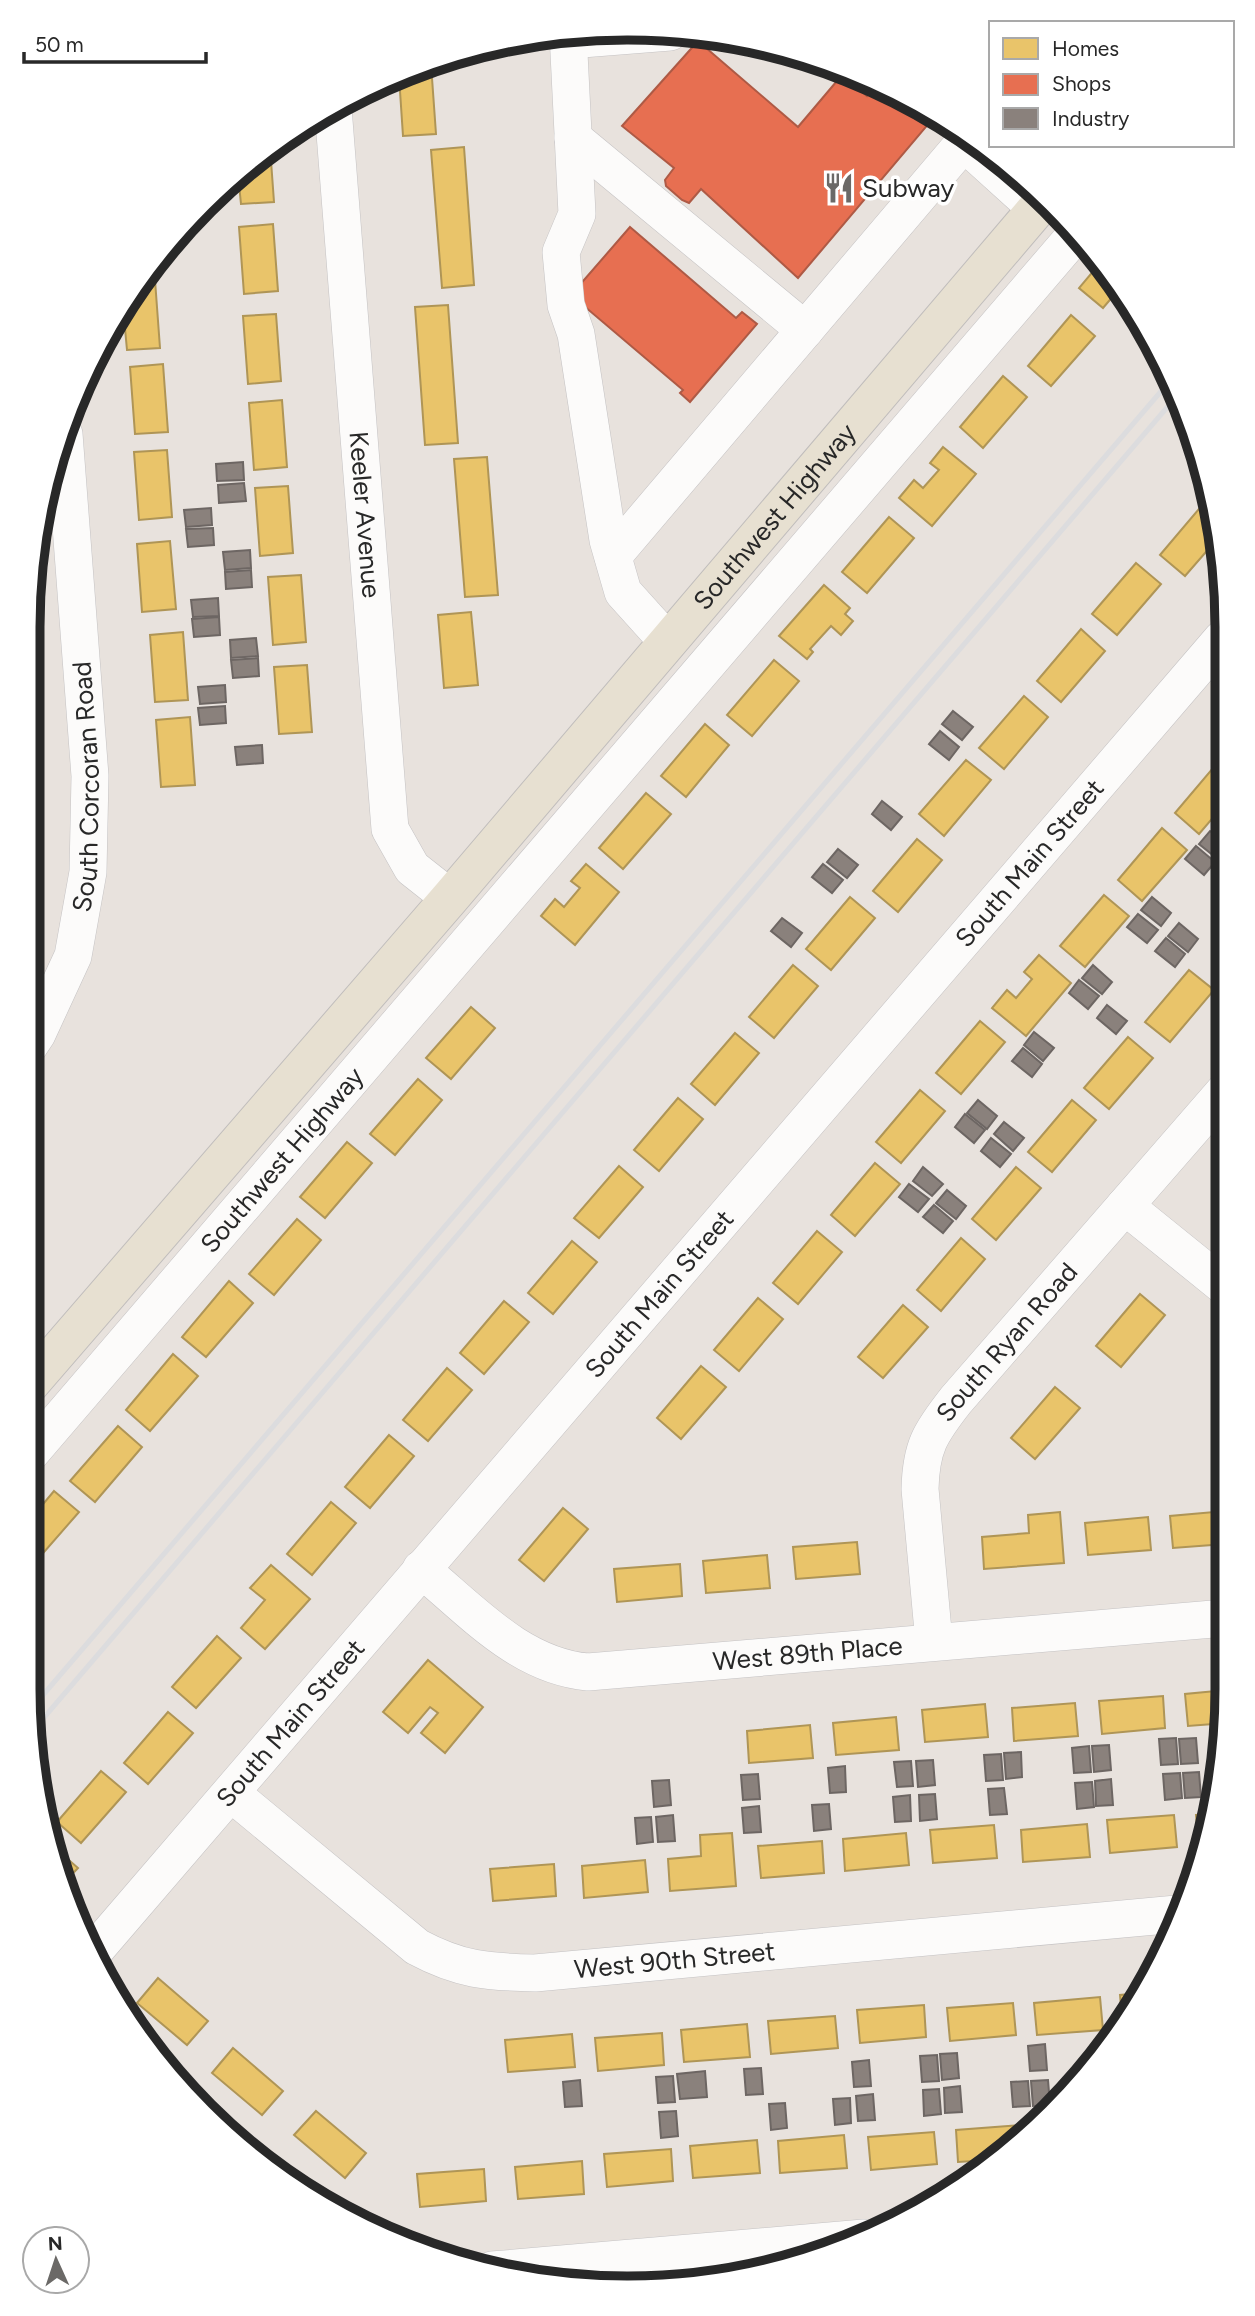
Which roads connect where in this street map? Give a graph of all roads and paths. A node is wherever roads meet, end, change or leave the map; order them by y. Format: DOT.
graph roads {
  1 [pos="568,44"];
  2 [pos="334,119"];
  3 [pos="573,138"];
  4 [pos="962,145"];
  5 [pos="1038,207"];
  6 [pos="1069,241"];
  7 [pos="805,330"];
  8 [pos="66,457"];
  9 [pos="612,556"];
  10 [pos="668,642"];
  11 [pos="1215,647"];
  12 [pos="504,835"];
  13 [pos="536,862"];
  14 [pos="450,898"];
  15 [pos="40,1028"];
  16 [pos="1215,1102"];
  17 [pos="1125,1206"];
  18 [pos="1215,1279"];
  19 [pos="40,1372"];
  20 [pos="40,1442"];
  21 [pos="421,1569"];
  22 [pos="1215,1619"];
  23 [pos="933,1642"];
  24 [pos="231,1793"];
  25 [pos="1169,1915"];
  26 [pos="100,1945"];
  27 [pos="825,2241"];
  28 [pos="529,2267"];
  1 -- 3 [label="street"];
  2 -- 14 [label="street, Keeler Avenue"];
  3 -- 7 [label="street"];
  3 -- 9 [label="street"];
  4 -- 7 [label="street"];
  5 -- 10 [label="main road, Southwest Highway"];
  6 -- 13 [label="street, Southwest Highway"];
  7 -- 9 [label="street"];
  8 -- 15 [label="street, South Corcoran Road"];
  9 -- 10 [label="street"];
  10 -- 12 [label="main road, Southwest Highway"];
  11 -- 21 [label="street, South Main Street"];
  12 -- 13 [label="street"];
  12 -- 14 [label="main road, Southwest Highway"];
  13 -- 20 [label="street, Southwest Highway"];
  14 -- 19 [label="main road, Southwest Highway"];
  16 -- 17 [label="street, South Ryan Road"];
  17 -- 18 [label="street"];
  17 -- 23 [label="street, South Ryan Road"];
  21 -- 23 [label="street, West 89th Place"];
  21 -- 24 [label="street, South Main Street"];
  22 -- 23 [label="street, West 89th Place"];
  24 -- 25 [label="street, West 90th Street"];
  24 -- 26 [label="street, South Main Street"];
  27 -- 28 [label="street"];
}
